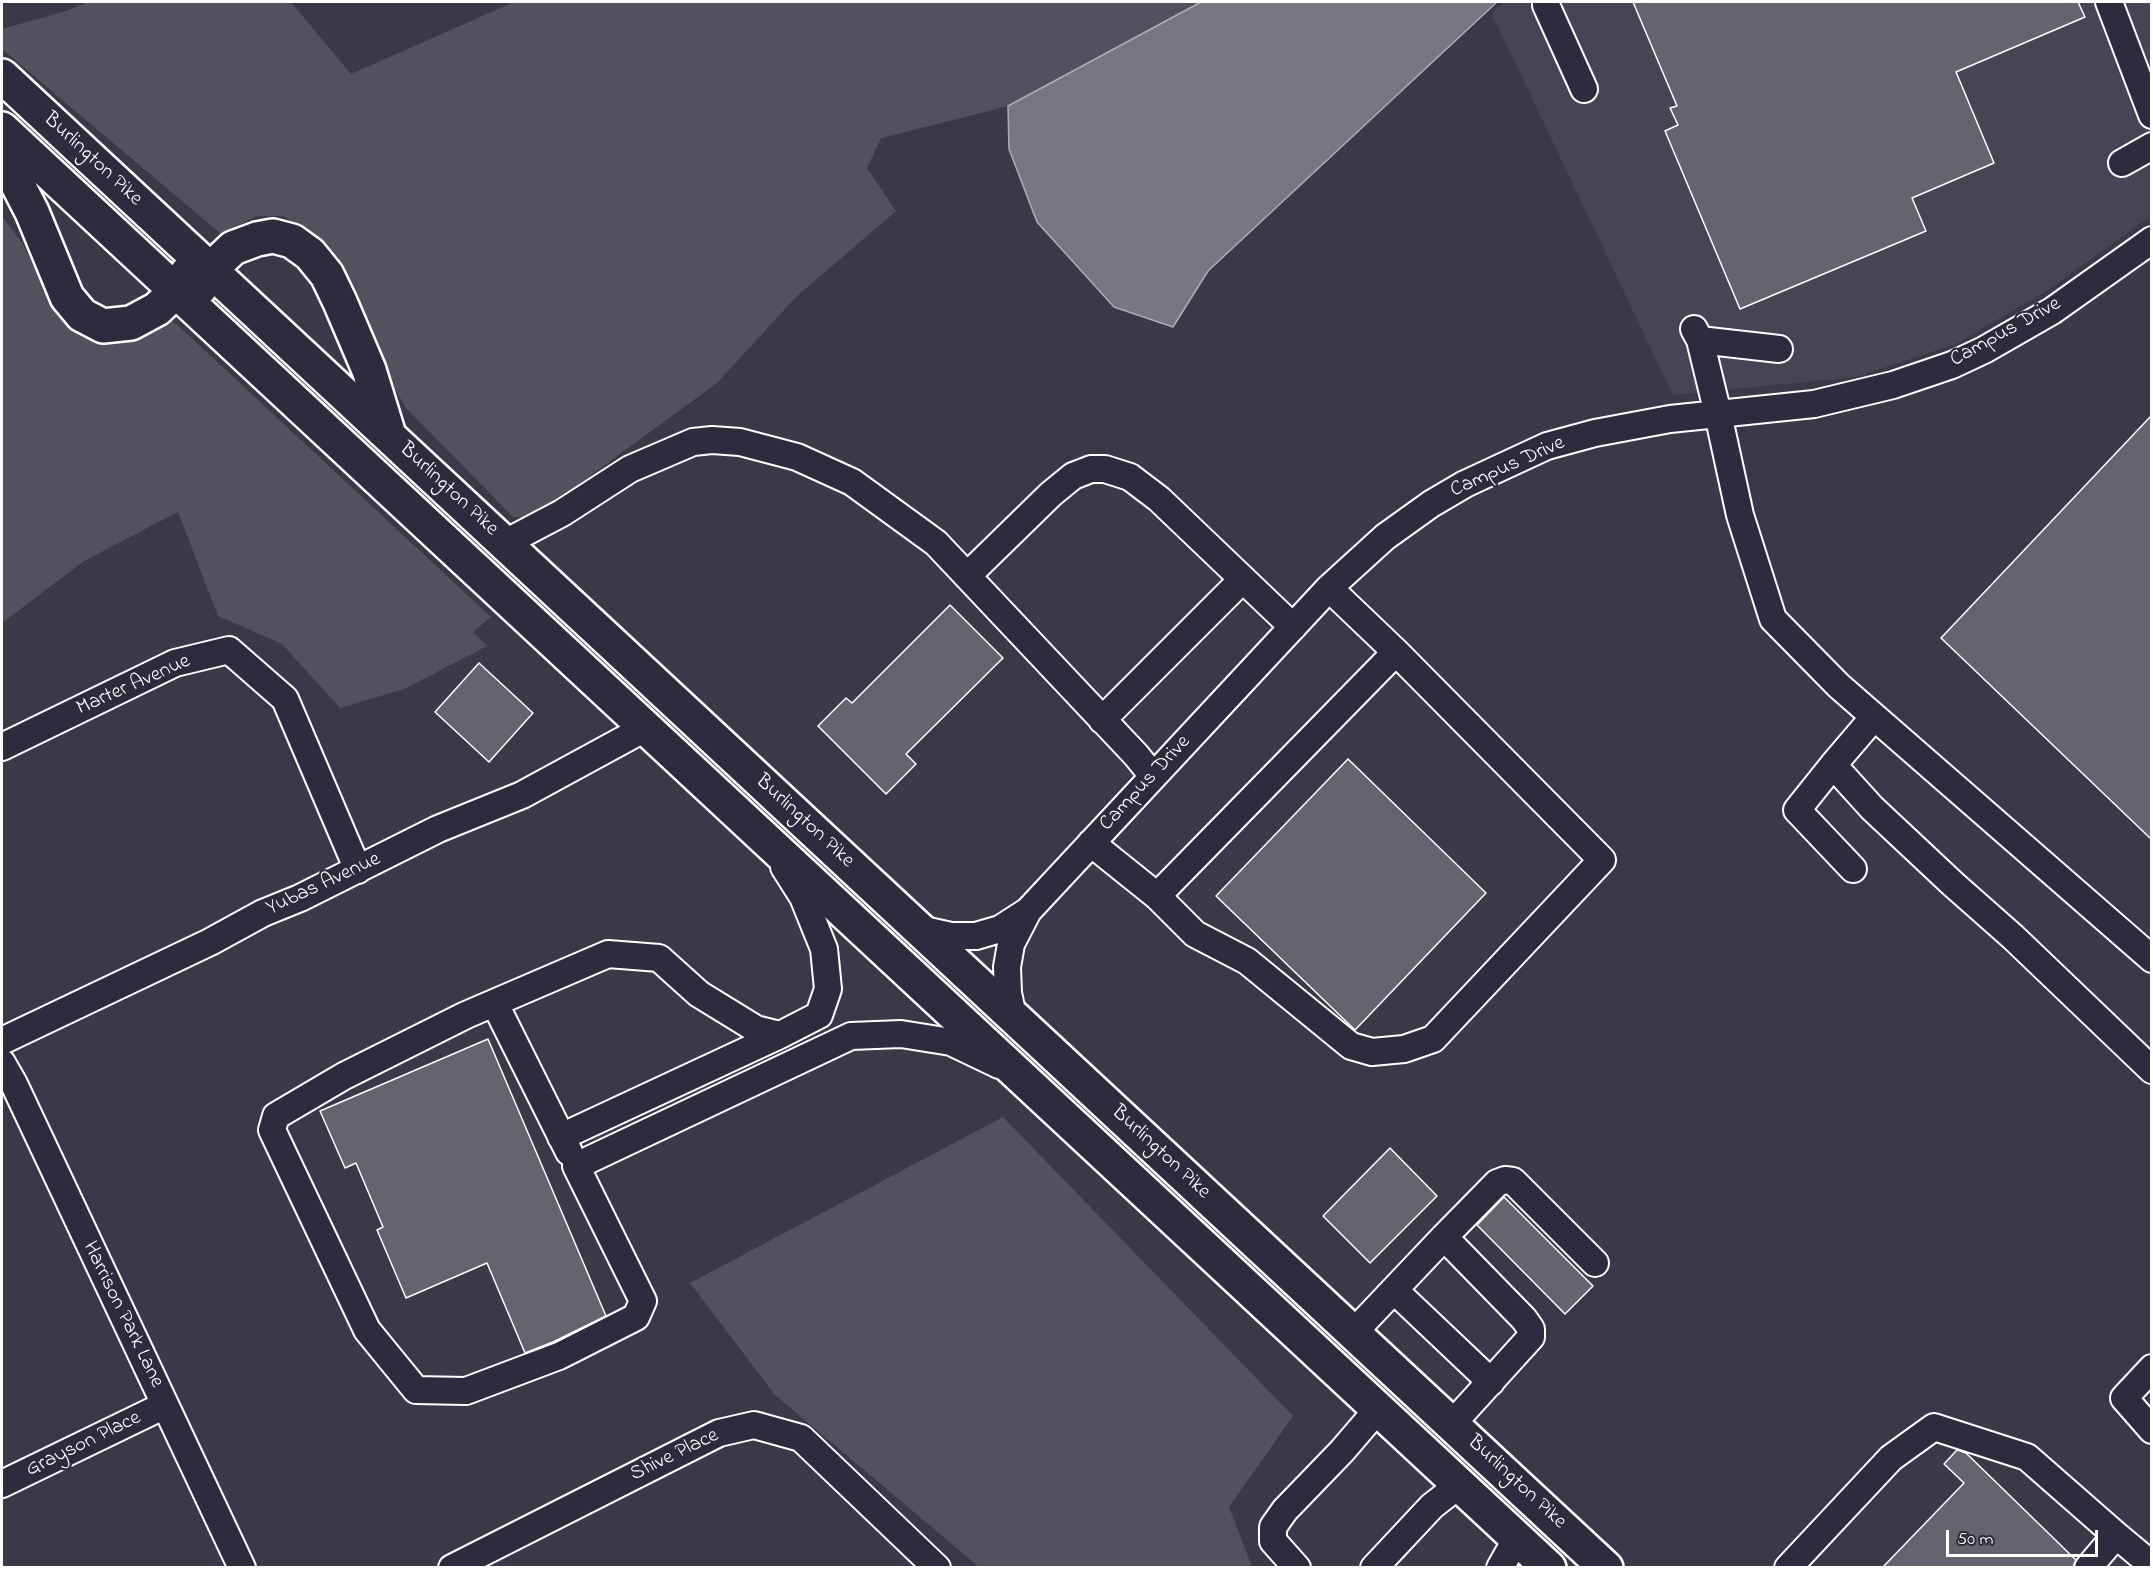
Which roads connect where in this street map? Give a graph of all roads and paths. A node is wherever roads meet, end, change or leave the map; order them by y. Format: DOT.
graph roads {
  1 [pos="1546,2"];
  2 [pos="2109,2"];
  3 [pos="2,76"];
  4 [pos="1584,89"];
  5 [pos="2151,115"];
  6 [pos="2,129"];
  7 [pos="2151,146"];
  8 [pos="2,154"];
  9 [pos="2122,163"];
  10 [pos="2151,240"];
  11 [pos="201,262"];
  12 [pos="186,300"];
  13 [pos="1779,349"];
  14 [pos="1718,414"];
  15 [pos="390,436"];
  16 [pos="505,543"];
  17 [pos="967,576"];
  18 [pos="1243,579"];
  19 [pos="1329,588"];
  20 [pos="1293,627"];
  21 [pos="1396,652"];
  22 [pos="1874,717"];
  23 [pos="1102,720"];
  24 [pos="647,728"];
  25 [pos="2,747"];
  26 [pos="1833,765"];
  27 [pos="1153,776"];
  28 [pos="766,839"];
  29 [pos="1092,843"];
  30 [pos="1853,869"];
  31 [pos="358,870"];
  32 [pos="1157,896"];
  33 [pos="1028,911"];
  34 [pos="919,929"];
  35 [pos="2151,959"];
  36 [pos="495,1004"];
  37 [pos="1013,1017"];
  38 [pos="780,1035"];
  39 [pos="2,1041"];
  40 [pos="2,1063"];
  41 [pos="2151,1070"];
  42 [pos="1021,1075"];
  43 [pos="561,1137"];
  44 [pos="576,1166"];
  45 [pos="1443,1237"];
  46 [pos="1595,1263"];
  47 [pos="1394,1290"];
  48 [pos="1354,1332"];
  49 [pos="2151,1368"];
  50 [pos="1491,1382"];
  51 [pos="165,1405"];
  52 [pos="1378,1409"];
  53 [pos="1452,1424"];
  54 [pos="2151,1430"];
  55 [pos="2,1484"];
  56 [pos="1459,1485"];
  57 [pos="2116,1535"];
  58 [pos="1517,1538"];
  59 [pos="1796,1565"];
  60 [pos="2151,1565"];
  61 [pos="456,1567"];
  62 [pos="242,1568"];
  63 [pos="937,1568"];
  64 [pos="1297,1568"];
  65 [pos="1374,1568"];
  66 [pos="1500,1568"];
  67 [pos="1549,1568"];
  68 [pos="1606,1568"];
  69 [pos="2088,1568"];
  1 -- 4 [label="street"];
  2 -- 5 [label="street"];
  3 -- 11 [label="highway, Burlington Pike"];
  6 -- 12 [label="highway, Burlington Pike"];
  7 -- 9 [label="street"];
  8 -- 12 [label="highway"];
  10 -- 14 [label="street, Campus Drive"];
  11 -- 12 [label="highway"];
  11 -- 15 [label="highway, Burlington Pike"];
  11 -- 15 [label="highway"];
  12 -- 24 [label="highway, Burlington Pike"];
  13 -- 14 [label="street"];
  14 -- 19 [label="street, Campus Drive"];
  14 -- 22 [label="street"];
  15 -- 16 [label="highway, Burlington Pike"];
  16 -- 17 [label="street"];
  16 -- 34 [label="highway, Burlington Pike"];
  17 -- 18 [label="street"];
  17 -- 23 [label="street"];
  18 -- 20 [label="street"];
  18 -- 23 [label="street"];
  19 -- 20 [label="street, Campus Drive"];
  19 -- 21 [label="street"];
  20 -- 27 [label="street, Campus Drive"];
  21 -- 32 [label="street"];
  21 -- 32 [label="street"];
  22 -- 26 [label="street"];
  22 -- 35 [label="street"];
  23 -- 27 [label="street"];
  24 -- 28 [label="highway, Burlington Pike"];
  24 -- 31 [label="street, Yubas Avenue"];
  25 -- 31 [label="street, Marter Avenue"];
  26 -- 30 [label="street"];
  26 -- 41 [label="street"];
  27 -- 29 [label="street, Campus Drive"];
  28 -- 38 [label="street"];
  28 -- 42 [label="highway, Burlington Pike"];
  29 -- 32 [label="street"];
  29 -- 33 [label="street, Campus Drive"];
  31 -- 39 [label="street, Yubas Avenue"];
  33 -- 34 [label="street, Campus Drive"];
  33 -- 37 [label="street, Campus Drive"];
  34 -- 37 [label="highway, Burlington Pike"];
  36 -- 38 [label="street"];
  36 -- 43 [label="street"];
  36 -- 44 [label="street"];
  37 -- 48 [label="highway, Burlington Pike"];
  38 -- 43 [label="street"];
  40 -- 51 [label="street, Harrison Park Lane"];
  42 -- 44 [label="street"];
  42 -- 52 [label="highway, Burlington Pike"];
  43 -- 44 [label="street"];
  45 -- 46 [label="street"];
  45 -- 47 [label="street"];
  45 -- 50 [label="street"];
  47 -- 48 [label="street"];
  47 -- 50 [label="street"];
  48 -- 53 [label="highway, Burlington Pike"];
  49 -- 54 [label="street"];
  50 -- 53 [label="street"];
  51 -- 55 [label="street, Grayson Place"];
  51 -- 62 [label="street, Harrison Park Lane"];
  52 -- 56 [label="highway, Burlington Pike"];
  52 -- 64 [label="street"];
  53 -- 68 [label="highway, Burlington Pike"];
  56 -- 58 [label="highway, Burlington Pike"];
  56 -- 65 [label="street"];
  57 -- 59 [label="street"];
  57 -- 60 [label="street"];
  57 -- 69 [label="street"];
  58 -- 66 [label="street"];
  58 -- 67 [label="highway, Burlington Pike"];
  61 -- 63 [label="street, Shive Place"];
}
